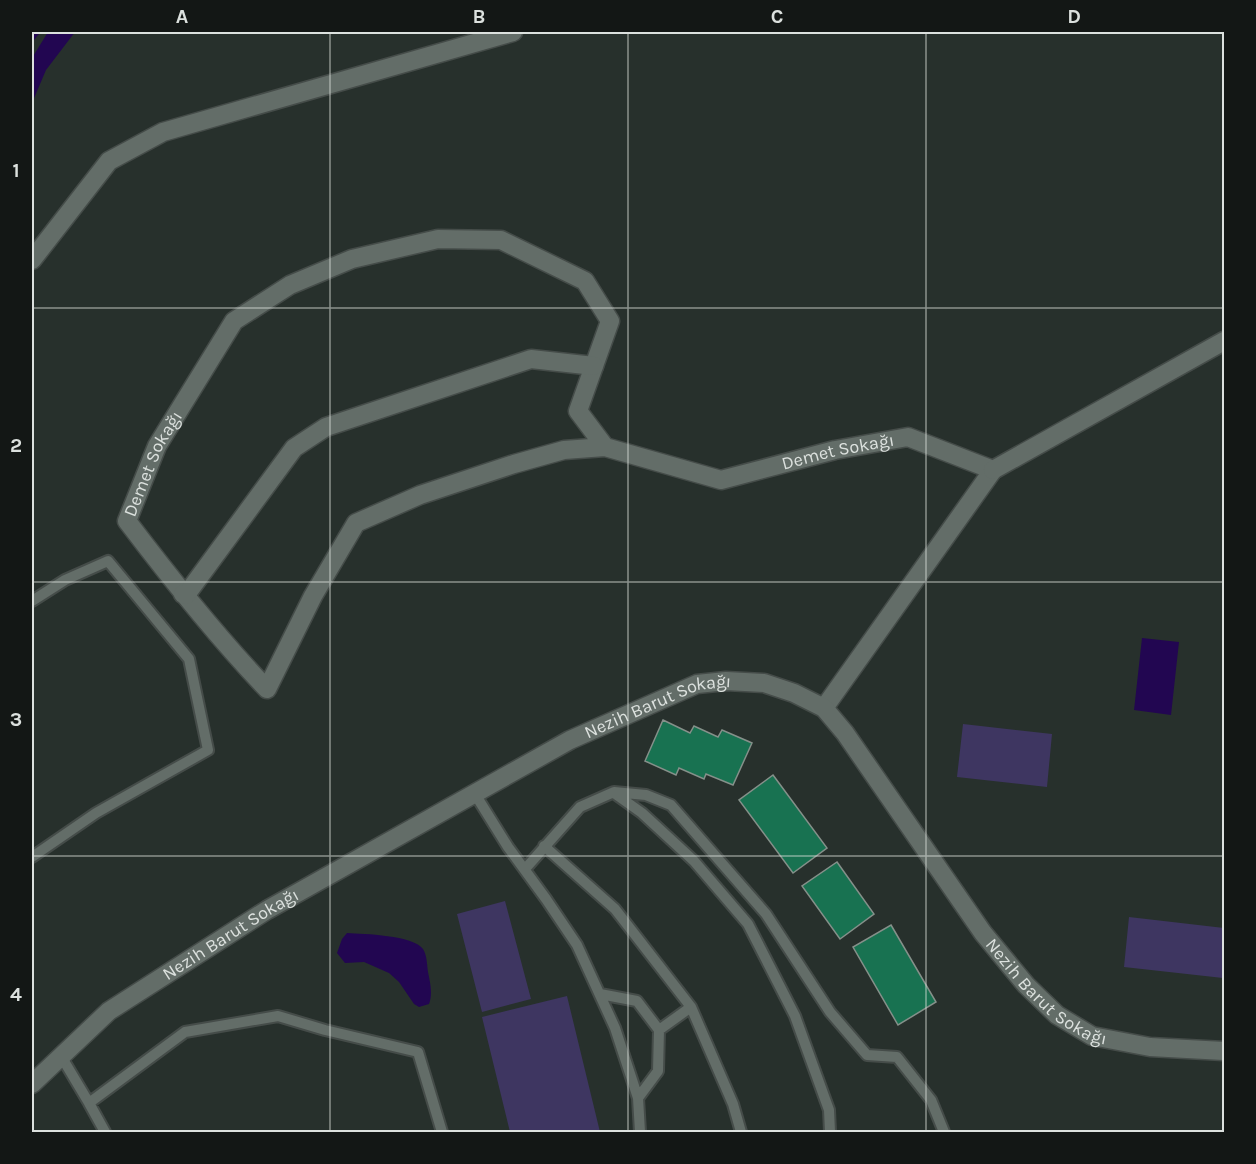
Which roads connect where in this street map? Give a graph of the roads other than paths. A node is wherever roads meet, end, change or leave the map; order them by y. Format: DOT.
graph roads {
  1 [pos="513,32"];
  2 [pos="32,260"];
  3 [pos="1224,341"];
  4 [pos="594,366"];
  5 [pos="605,447"];
  6 [pos="993,470"];
  7 [pos="183,594"];
  8 [pos="32,601"];
  9 [pos="824,708"];
  10 [pos="614,792"];
  11 [pos="475,794"];
  12 [pos="544,846"];
  13 [pos="32,856"];
  14 [pos="525,869"];
  15 [pos="600,994"];
  16 [pos="691,1007"];
  17 [pos="659,1030"];
  18 [pos="1224,1051"];
  19 [pos="61,1056"];
  20 [pos="32,1084"];
  21 [pos="638,1098"];
  22 [pos="89,1103"];
  23 [pos="105,1132"];
  24 [pos="442,1132"];
  25 [pos="640,1132"];
  26 [pos="741,1132"];
  27 [pos="830,1132"];
  28 [pos="944,1132"];
  1 -- 2 [label="street"];
  3 -- 6 [label="street"];
  4 -- 5 [label="street, Demet Sokağı"];
  4 -- 7 [label="street"];
  4 -- 7 [label="street, Demet Sokağı"];
  5 -- 6 [label="street, Demet Sokağı"];
  5 -- 7 [label="street, Demet Sokağı"];
  6 -- 9 [label="street"];
  8 -- 13 [label="lane"];
  9 -- 11 [label="street, Nezih Barut Sokağı"];
  9 -- 18 [label="street, Nezih Barut Sokağı"];
  10 -- 12 [label="lane"];
  10 -- 27 [label="lane"];
  10 -- 28 [label="lane"];
  11 -- 14 [label="lane"];
  11 -- 19 [label="street, Nezih Barut Sokağı"];
  12 -- 14 [label="lane"];
  12 -- 16 [label="lane"];
  14 -- 15 [label="lane"];
  15 -- 17 [label="lane"];
  15 -- 21 [label="lane"];
  16 -- 17 [label="lane"];
  16 -- 26 [label="lane"];
  17 -- 21 [label="lane"];
  19 -- 20 [label="street, Nezih Barut Sokağı"];
  19 -- 22 [label="lane"];
  21 -- 25 [label="lane"];
  22 -- 23 [label="lane"];
  22 -- 24 [label="lane"];
}
